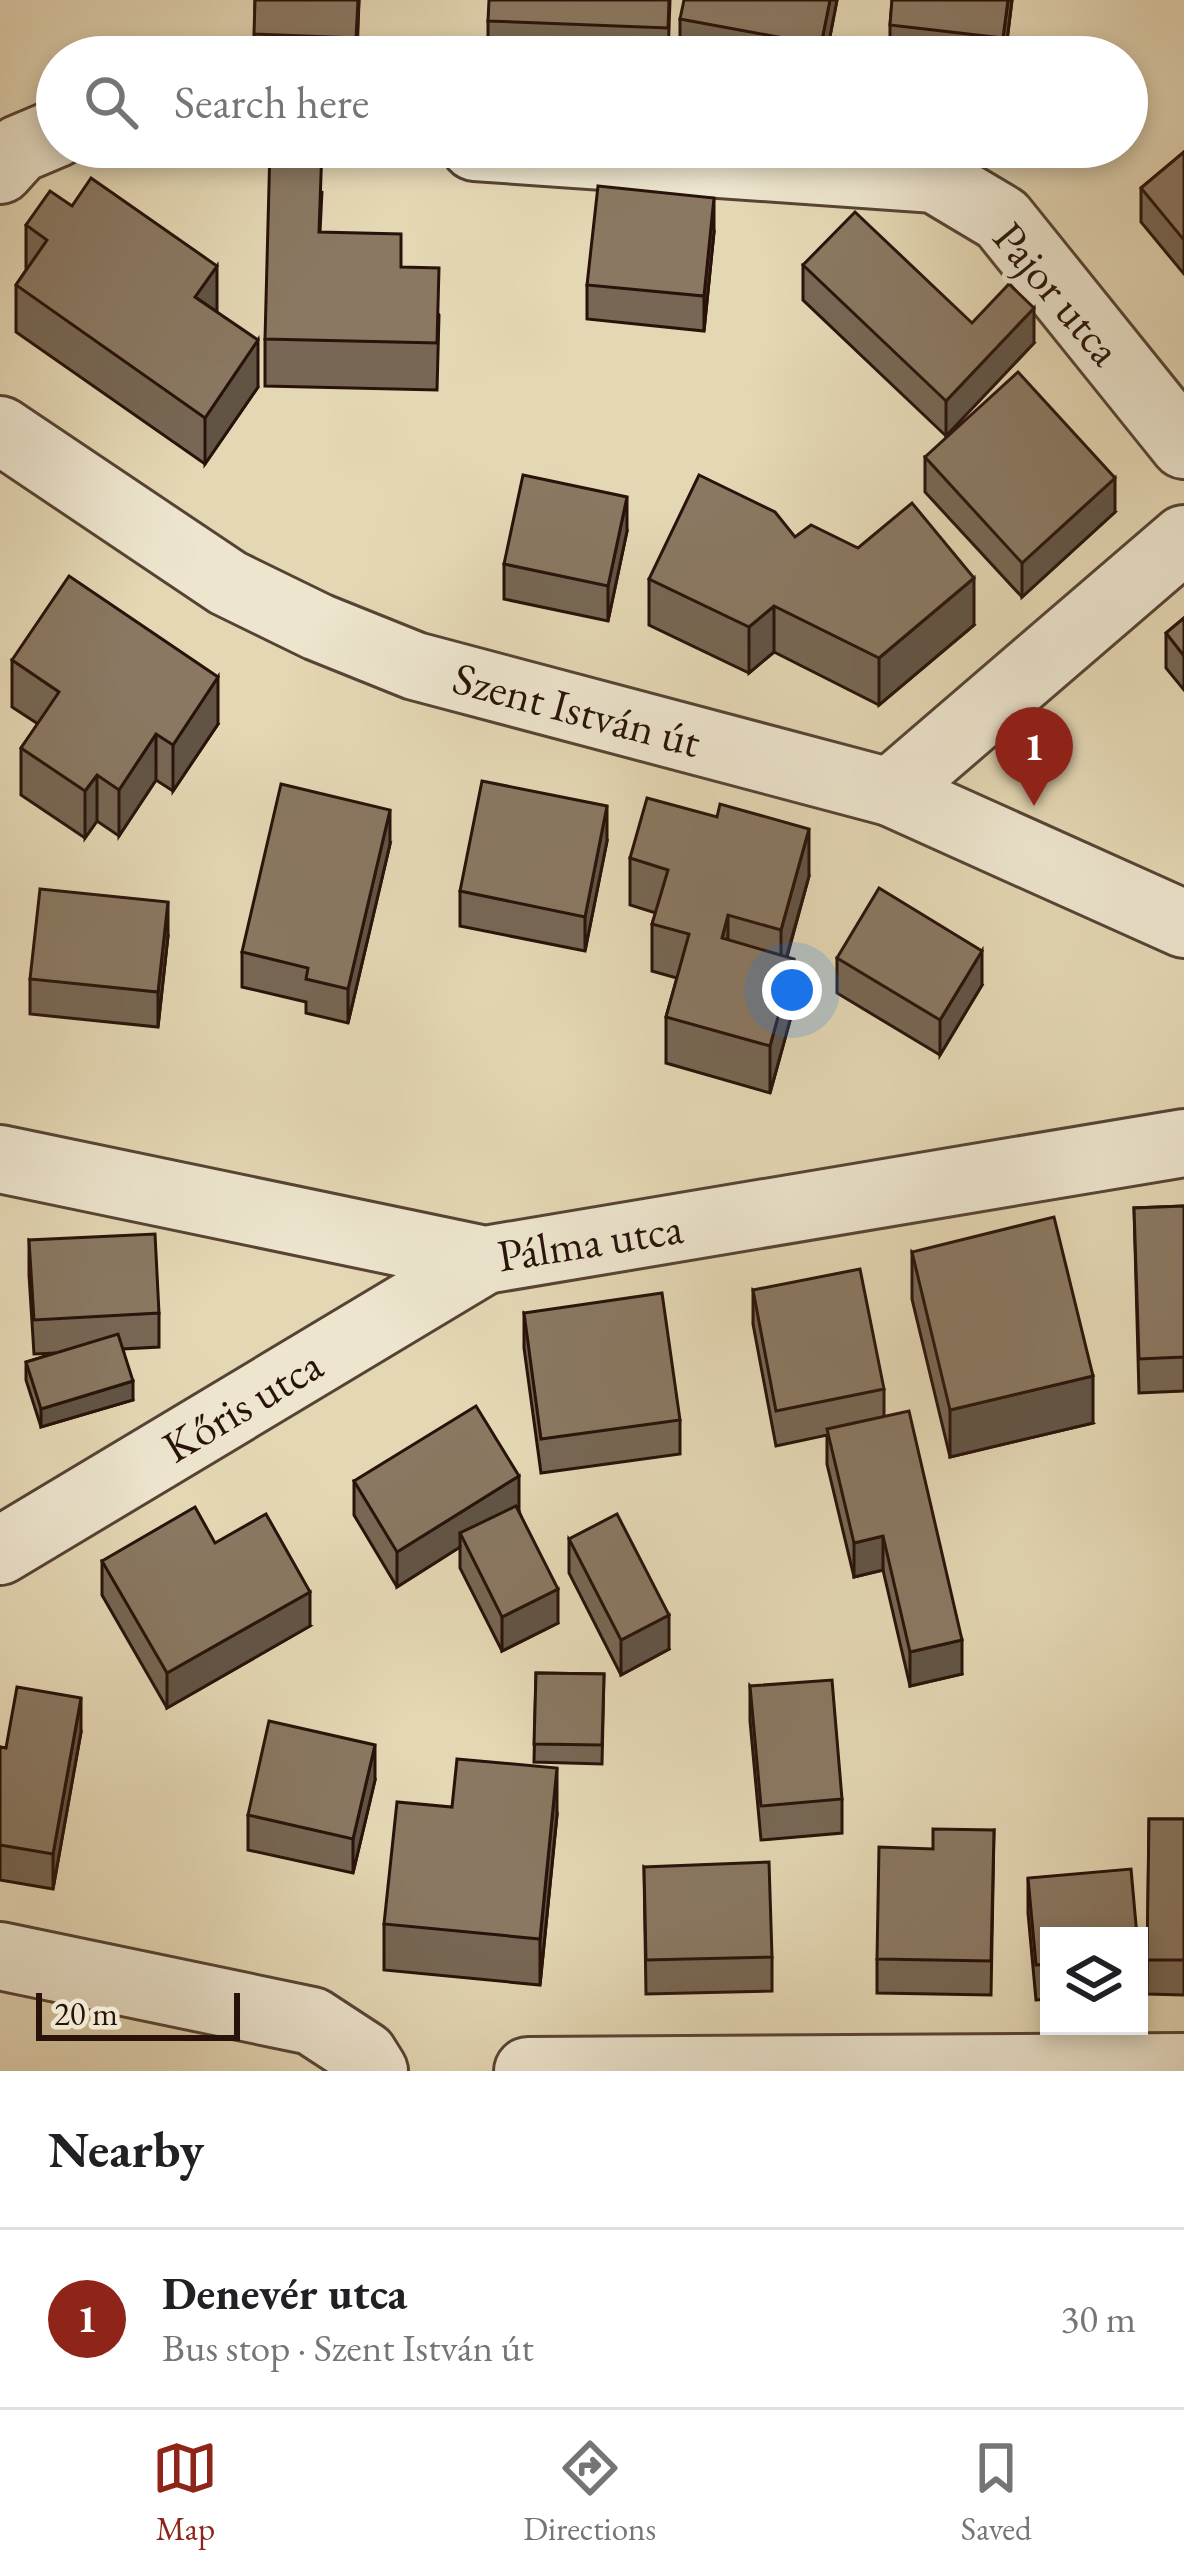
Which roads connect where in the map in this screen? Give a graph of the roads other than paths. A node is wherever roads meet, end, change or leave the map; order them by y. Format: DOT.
graph roads {
  1 [pos="36,142"];
  2 [pos="777,168"];
  3 [pos="0,170"];
  4 [pos="0,430"];
  5 [pos="1184,445"];
  6 [pos="1184,539"];
  7 [pos="890,792"];
  8 [pos="1184,924"];
  9 [pos="1184,1143"];
  10 [pos="0,1159"];
  11 [pos="484,1260"];
  12 [pos="0,1551"];
  13 [pos="0,1956"];
  14 [pos="1184,2067"];
  15 [pos="374,2071"];
  16 [pos="528,2071"];
  1 -- 3 [label="street"];
  2 -- 5 [label="street, Pajor utca"];
  4 -- 7 [label="street, Szent István út"];
  6 -- 7 [label="street"];
  7 -- 8 [label="street, Szent István út"];
  9 -- 11 [label="street, Pálma utca"];
  10 -- 11 [label="street, Pálma utca"];
  11 -- 12 [label="street, Kőris utca"];
  13 -- 15 [label="street"];
  14 -- 16 [label="street"];
}
